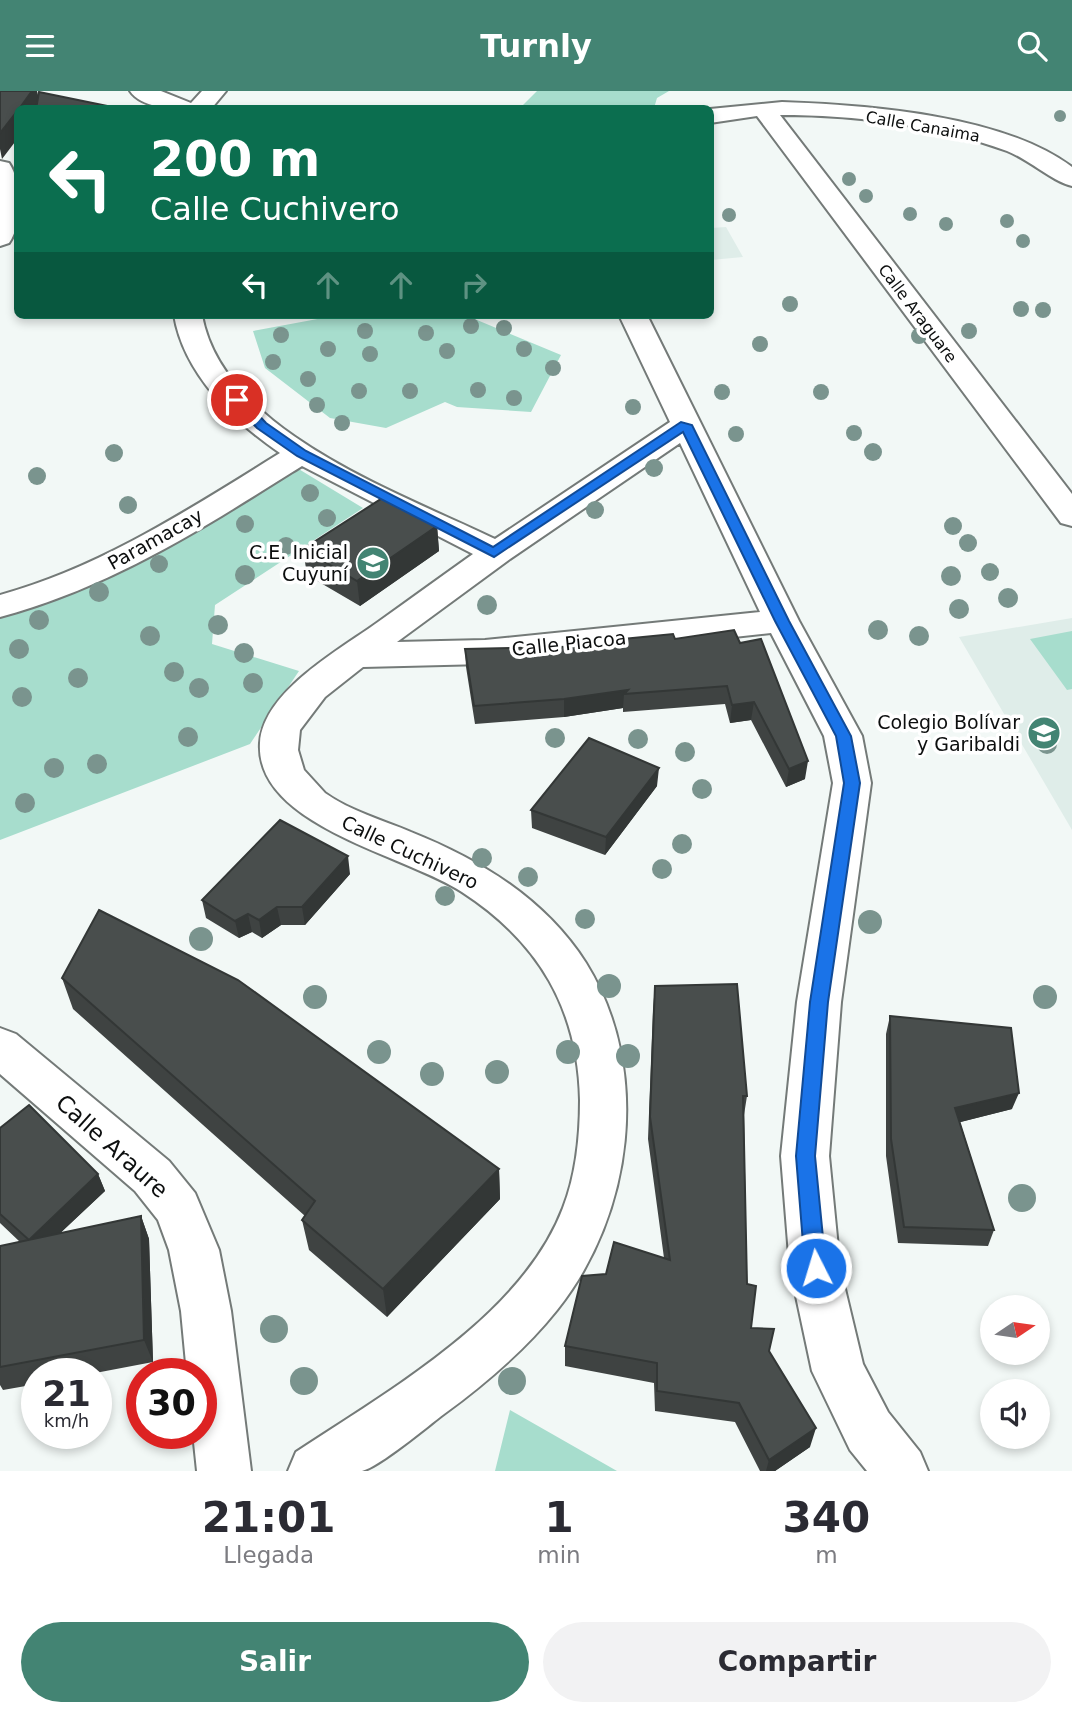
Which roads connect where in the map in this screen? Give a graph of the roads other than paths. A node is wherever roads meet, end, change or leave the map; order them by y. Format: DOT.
graph roads {
  1 [pos="141,91"];
  2 [pos="215,91"];
  3 [pos="175,105"];
  4 [pos="202,105"];
  5 [pos="763,109"];
  6 [pos="714,116"];
  7 [pos="0,168"];
  8 [pos="1072,179"];
  9 [pos="0,238"];
  10 [pos="188,319"];
  11 [pos="635,319"];
  12 [pos="686,425"];
  13 [pos="302,453"];
  14 [pos="1072,516"];
  15 [pos="494,552"];
  16 [pos="0,606"];
  17 [pos="782,621"];
  18 [pos="357,655"];
  19 [pos="0,1047"];
  20 [pos="224,1471"];
  21 [pos="315,1471"];
  22 [pos="901,1471"];
  1 -- 3 [label="street"];
  2 -- 4 [label="street"];
  5 -- 6 [label="street, Calle Canaima"];
  5 -- 8 [label="street, Calle Canaima"];
  5 -- 14 [label="street, Calle Araguare"];
  7 -- 9 [label="street"];
  10 -- 13 [label="street"];
  11 -- 12 [label="street"];
  12 -- 15 [label="street, Calle Cuchivero"];
  12 -- 17 [label="street"];
  13 -- 15 [label="street"];
  13 -- 16 [label="street, Paramacay"];
  15 -- 18 [label="street, Calle Cuchivero"];
  17 -- 18 [label="street, Calle Piacoa"];
  17 -- 22 [label="street"];
  18 -- 21 [label="street, Calle Cuchivero"];
  19 -- 20 [label="street, Calle Araure"];
}
